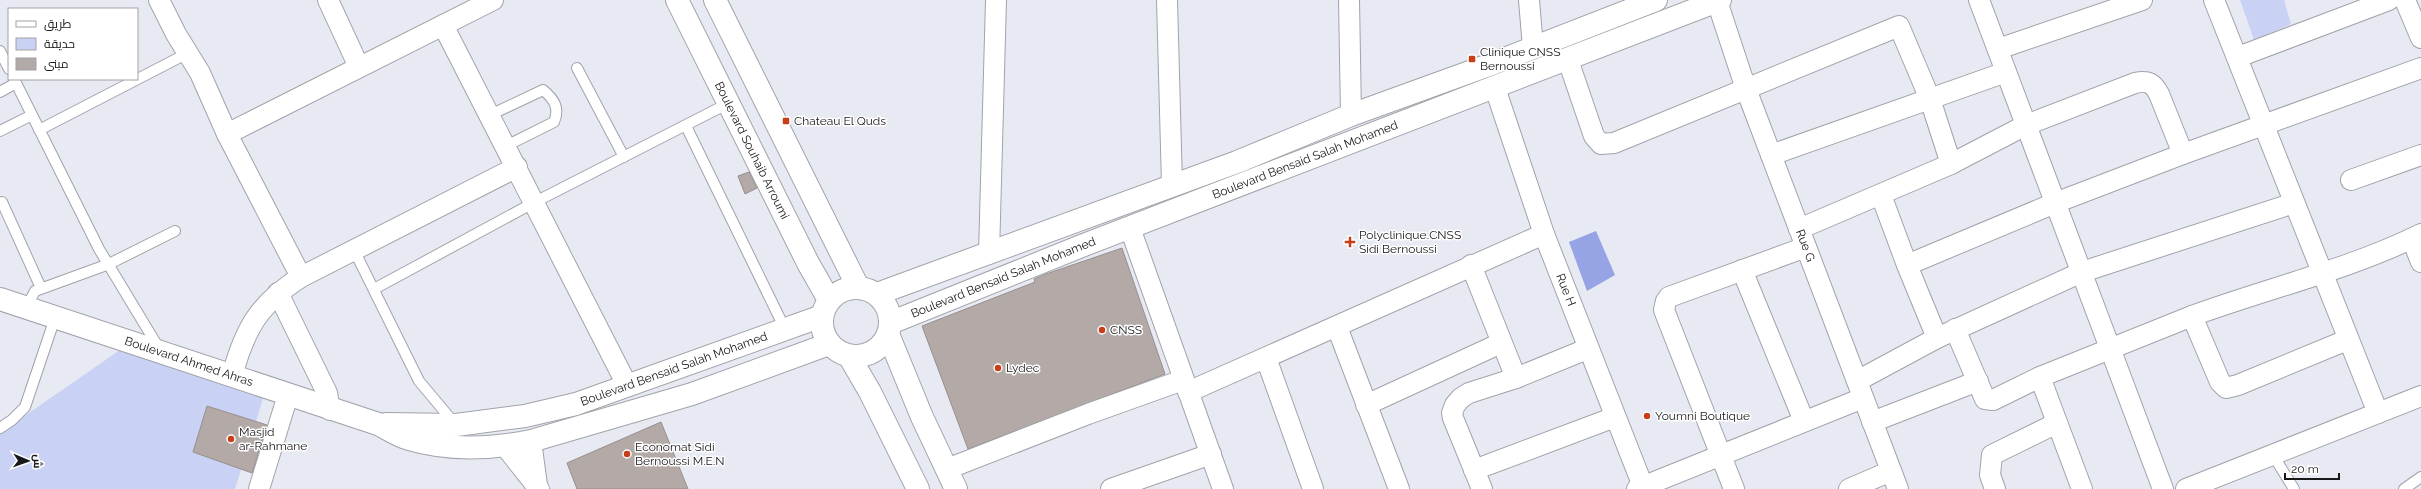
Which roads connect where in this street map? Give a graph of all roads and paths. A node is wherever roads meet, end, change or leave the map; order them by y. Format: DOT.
graph roads {
  1 [pos="159,0"];
  2 [pos="677,0"];
  3 [pos="716,0"];
  4 [pos="996,0"];
  5 [pos="1167,0"];
  6 [pos="1349,0"];
  7 [pos="1529,0"];
  8 [pos="1656,0"];
  9 [pos="1979,0"];
  10 [pos="2142,0"];
  11 [pos="2214,0"];
  12 [pos="2389,0"];
  13 [pos="2405,0"];
  14 [pos="332,1"];
  15 [pos="1718,1"];
  16 [pos="484,2"];
  17 [pos="443,25"];
  18 [pos="2421,38"];
  19 [pos="1533,48"];
  20 [pos="1998,49"];
  21 [pos="0,51"];
  22 [pos="188,53"];
  23 [pos="2238,56"];
  24 [pos="1568,60"];
  25 [pos="8,67"];
  26 [pos="359,67"];
  27 [pos="577,68"];
  28 [pos="2421,68"];
  29 [pos="2006,72"];
  30 [pos="138,79"];
  31 [pos="136,80"];
  32 [pos="15,81"];
  33 [pos="1495,88"];
  34 [pos="1746,89"];
  35 [pos="0,92"];
  36 [pos="1930,99"];
  37 [pos="729,103"];
  38 [pos="32,115"];
  39 [pos="490,115"];
  40 [pos="1351,115"];
  41 [pos="2026,125"];
  42 [pos="686,126"];
  43 [pos="2264,126"];
  44 [pos="39,130"];
  45 [pos="0,131"];
  46 [pos="227,134"];
  47 [pos="506,146"];
  48 [pos="2183,154"];
  49 [pos="1771,155"];
  50 [pos="2421,155"];
  51 [pos="624,156"];
  52 [pos="1951,164"];
  53 [pos="517,168"];
  54 [pos="2351,180"];
  55 [pos="1172,185"];
  56 [pos="1882,195"];
  57 [pos="2,202"];
  58 [pos="535,202"];
  59 [pos="2294,203"];
  60 [pos="2055,204"];
  61 [pos="1130,228"];
  62 [pos="175,231"];
  63 [pos="1544,234"];
  64 [pos="2416,237"];
  65 [pos="1802,238"];
  66 [pos="354,250"];
  67 [pos="989,254"];
  68 [pos="2421,262"];
  69 [pos="108,264"];
  70 [pos="1907,264"];
  71 [pos="1471,265"];
  72 [pos="1742,270"];
  73 [pos="2082,272"];
  74 [pos="2322,275"];
  75 [pos="301,277"];
  76 [pos="41,288"];
  77 [pos="374,289"];
  78 [pos="868,291"];
  79 [pos="278,293"];
  80 [pos="0,299"];
  81 [pos="26,308"];
  82 [pos="825,308"];
  83 [pos="2192,316"];
  84 [pos="55,318"];
  85 [pos="1337,327"];
  86 [pos="889,328"];
  87 [pos="786,329"];
  88 [pos="1955,329"];
  89 [pos="1937,338"];
  90 [pos="2347,340"];
  91 [pos="1501,343"];
  92 [pos="829,344"];
  93 [pos="1588,349"];
  94 [pos="2110,349"];
  95 [pos="161,352"];
  96 [pos="849,356"];
  97 [pos="1266,358"];
  98 [pos="232,376"];
  99 [pos="2040,377"];
  100 [pos="1516,378"];
  101 [pos="1978,381"];
  102 [pos="627,385"];
  103 [pos="1185,386"];
  104 [pos="1860,389"];
  105 [pos="288,395"];
  106 [pos="2421,396"];
  107 [pos="1366,405"];
  108 [pos="330,410"];
  109 [pos="2378,413"];
  110 [pos="525,416"];
  111 [pos="1615,417"];
  112 [pos="498,421"];
  113 [pos="1804,421"];
  114 [pos="1872,422"];
  115 [pos="2057,423"];
  116 [pos="378,424"];
  117 [pos="456,426"];
  118 [pos="0,428"];
  119 [pos="531,441"];
  120 [pos="505,446"];
  121 [pos="1211,454"];
  122 [pos="1721,454"];
  123 [pos="2273,455"];
  124 [pos="947,469"];
  125 [pos="1474,470"];
  126 [pos="2421,478"];
  127 [pos="1894,480"];
  128 [pos="538,487"];
  129 [pos="1311,488"];
  130 [pos="1641,488"];
  131 [pos="259,489"];
  132 [pos="918,489"];
  133 [pos="956,489"];
  134 [pos="1111,489"];
  135 [pos="1223,489"];
  136 [pos="1399,489"];
  137 [pos="1482,489"];
  138 [pos="1734,489"];
  139 [pos="1849,489"];
  140 [pos="1994,489"];
  141 [pos="2082,489"];
  142 [pos="2163,489"];
  143 [pos="2186,489"];
  144 [pos="2294,489"];
  145 [pos="2404,489"];
  1 -- 22 [label="street"];
  2 -- 37 [label="street, Boulevard Souhaib Arroumi"];
  3 -- 78 [label="street"];
  4 -- 67 [label="street"];
  5 -- 55 [label="street"];
  6 -- 40 [label="street"];
  7 -- 19 [label="street"];
  8 -- 19 [label="street, Boulevard Bensaid Salah Mohamed"];
  9 -- 20 [label="street"];
  10 -- 20 [label="street"];
  11 -- 23 [label="street"];
  12 -- 23 [label="street"];
  13 -- 18 [label="street"];
  14 -- 26 [label="street"];
  15 -- 24 [label="street, Boulevard Bensaid Salah Mohamed"];
  15 -- 34 [label="street, Rue G"];
  16 -- 17 [label="street"];
  17 -- 26 [label="street"];
  17 -- 39 [label="street"];
  19 -- 40 [label="street, Boulevard Bensaid Salah Mohamed"];
  20 -- 29 [label="street"];
  21 -- 25 [label="lane"];
  22 -- 30 [label="lane"];
  22 -- 46 [label="street"];
  23 -- 43 [label="street"];
  24 -- 33 [label="street, Boulevard Bensaid Salah Mohamed"];
  24 -- 34 [label="street"];
  26 -- 46 [label="street"];
  27 -- 51 [label="lane"];
  28 -- 43 [label="street"];
  29 -- 36 [label="street"];
  29 -- 41 [label="street"];
  31 -- 44 [label="lane"];
  32 -- 35 [label="lane"];
  32 -- 38 [label="lane"];
  33 -- 61 [label="street, Boulevard Bensaid Salah Mohamed"];
  33 -- 63 [label="street, Rue H"];
  34 -- 36 [label="street"];
  34 -- 49 [label="street, Rue G"];
  36 -- 49 [label="street"];
  36 -- 52 [label="street"];
  37 -- 42 [label="lane"];
  37 -- 82 [label="street, Boulevard Souhaib Arroumi"];
  38 -- 44 [label="lane"];
  38 -- 45 [label="lane"];
  39 -- 47 [label="street"];
  39 -- 47 [label="lane"];
  40 -- 55 [label="street, Boulevard Bensaid Salah Mohamed"];
  41 -- 48 [label="street"];
  41 -- 52 [label="street"];
  41 -- 60 [label="street"];
  42 -- 51 [label="lane"];
  42 -- 87 [label="lane"];
  43 -- 48 [label="street"];
  43 -- 59 [label="street"];
  44 -- 69 [label="lane"];
  46 -- 75 [label="street"];
  47 -- 53 [label="street"];
  48 -- 60 [label="street"];
  49 -- 65 [label="street, Rue G"];
  50 -- 54 [label="street"];
  51 -- 58 [label="lane"];
  52 -- 56 [label="street"];
  53 -- 58 [label="street"];
  53 -- 66 [label="street"];
  55 -- 67 [label="street, Boulevard Bensaid Salah Mohamed"];
  56 -- 65 [label="street"];
  56 -- 70 [label="street"];
  57 -- 76 [label="lane"];
  58 -- 77 [label="lane"];
  58 -- 102 [label="street"];
  59 -- 73 [label="street"];
  59 -- 74 [label="street"];
  60 -- 70 [label="street"];
  60 -- 73 [label="street"];
  61 -- 86 [label="street, Boulevard Bensaid Salah Mohamed"];
  61 -- 103 [label="street"];
  62 -- 69 [label="lane"];
  63 -- 71 [label="street"];
  63 -- 93 [label="street, Rue H"];
  64 -- 68 [label="street"];
  64 -- 74 [label="street"];
  65 -- 72 [label="street"];
  65 -- 104 [label="street, Rue G"];
  66 -- 75 [label="street"];
  66 -- 77 [label="lane"];
  67 -- 78 [label="street, Boulevard Bensaid Salah Mohamed"];
  69 -- 76 [label="lane"];
  69 -- 95 [label="lane"];
  70 -- 89 [label="street"];
  71 -- 85 [label="street"];
  71 -- 91 [label="street"];
  72 -- 113 [label="street"];
  72 -- 122 [label="street"];
  73 -- 88 [label="street"];
  73 -- 94 [label="street"];
  74 -- 83 [label="street"];
  74 -- 90 [label="street"];
  75 -- 79 [label="street"];
  76 -- 81 [label="lane"];
  77 -- 117 [label="lane"];
  78 -- 82 [label="street"];
  78 -- 86 [label="street"];
  79 -- 98 [label="street"];
  79 -- 108 [label="street"];
  80 -- 81 [label="street, Boulevard Ahmed Ahras"];
  81 -- 84 [label="street, Boulevard Ahmed Ahras"];
  82 -- 87 [label="street, Boulevard Bensaid Salah Mohamed"];
  82 -- 92 [label="street"];
  83 -- 90 [label="street"];
  83 -- 94 [label="street"];
  84 -- 95 [label="street, Boulevard Ahmed Ahras"];
  84 -- 118 [label="lane"];
  85 -- 97 [label="street"];
  85 -- 107 [label="street"];
  86 -- 96 [label="street"];
  86 -- 124 [label="street"];
  87 -- 102 [label="street, Boulevard Bensaid Salah Mohamed"];
  88 -- 89 [label="street"];
  88 -- 101 [label="street"];
  89 -- 104 [label="street"];
  90 -- 109 [label="street"];
  91 -- 100 [label="street"];
  91 -- 107 [label="street"];
  92 -- 96 [label="street"];
  92 -- 119 [label="street, Boulevard Bensaid Salah Mohamed"];
  93 -- 100 [label="street"];
  93 -- 111 [label="street, Rue H"];
  94 -- 99 [label="street"];
  94 -- 142 [label="street"];
  95 -- 98 [label="street, Boulevard Ahmed Ahras"];
  96 -- 132 [label="street"];
  97 -- 103 [label="street"];
  97 -- 129 [label="street"];
  98 -- 105 [label="street, Boulevard Ahmed Ahras"];
  99 -- 101 [label="street"];
  99 -- 115 [label="street"];
  100 -- 125 [label="street"];
  101 -- 114 [label="street"];
  102 -- 110 [label="street, Boulevard Bensaid Salah Mohamed"];
  103 -- 121 [label="street"];
  103 -- 124 [label="street"];
  104 -- 113 [label="street"];
  104 -- 114 [label="street, Rue G"];
  105 -- 108 [label="street, Boulevard Ahmed Ahras"];
  105 -- 131 [label="street"];
  106 -- 109 [label="street"];
  107 -- 136 [label="street"];
  108 -- 116 [label="street, Boulevard Ahmed Ahras"];
  109 -- 123 [label="street"];
  110 -- 112 [label="street, Boulevard Ahmed Ahras"];
  110 -- 119 [label="street"];
  111 -- 125 [label="street"];
  111 -- 130 [label="street, Rue H"];
  112 -- 117 [label="street, Boulevard Ahmed Ahras"];
  112 -- 120 [label="street"];
  113 -- 122 [label="street"];
  114 -- 127 [label="street, Rue G"];
  115 -- 140 [label="street"];
  115 -- 141 [label="street"];
  116 -- 117 [label="street, Boulevard Ahmed Ahras"];
  116 -- 120 [label="street, Boulevard Ahmed Ahras"];
  119 -- 120 [label="street, Boulevard Ahmed Ahras"];
  119 -- 128 [label="street"];
  120 -- 128 [label="street"];
  121 -- 134 [label="street"];
  121 -- 135 [label="street"];
  122 -- 130 [label="street"];
  122 -- 138 [label="street"];
  123 -- 143 [label="street"];
  123 -- 144 [label="lane"];
  124 -- 133 [label="street"];
  125 -- 137 [label="street"];
  126 -- 145 [label="lane"];
  127 -- 139 [label="street"];
}
